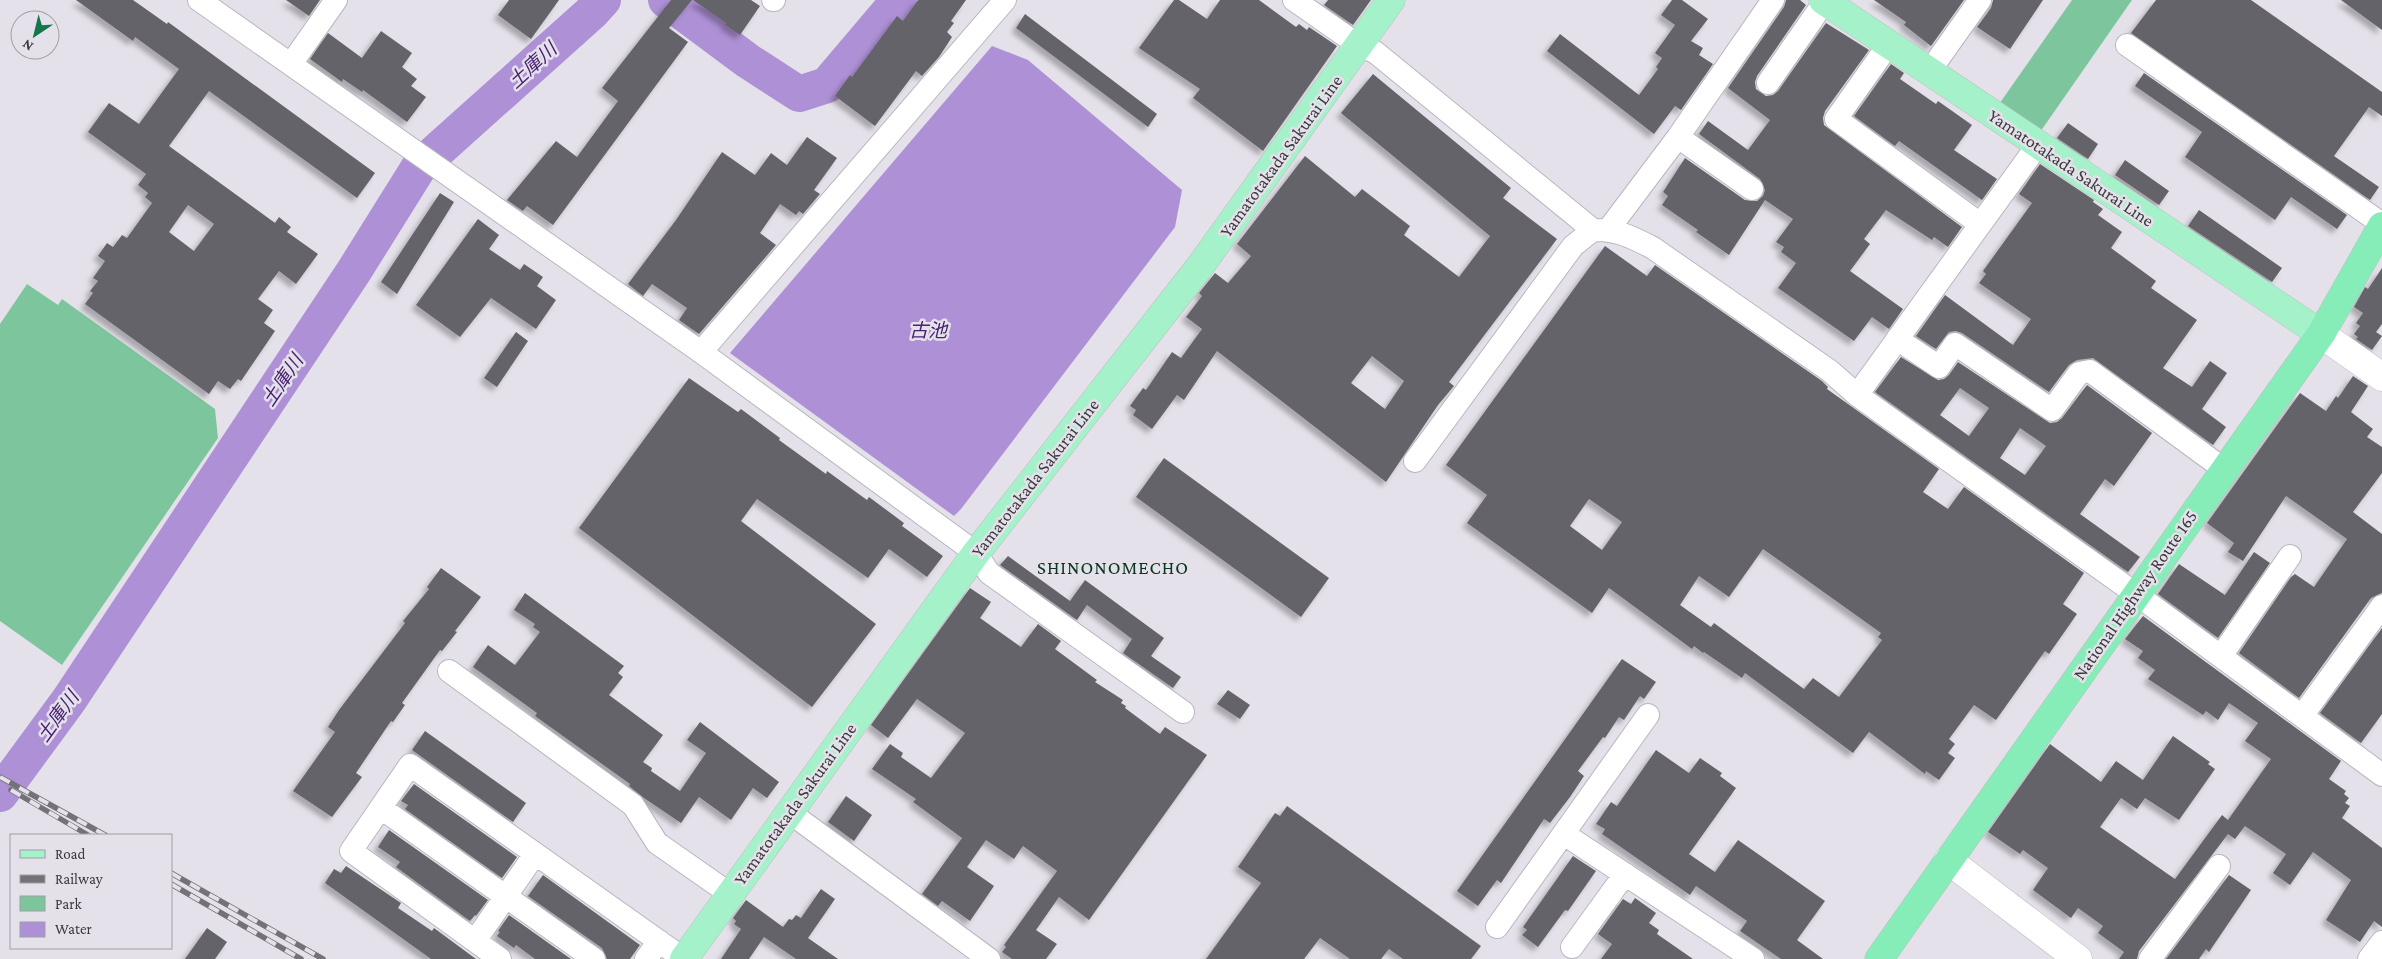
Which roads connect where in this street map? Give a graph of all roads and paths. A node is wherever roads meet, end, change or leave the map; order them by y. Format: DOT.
graph roads {
  1 [pos="199,0"];
  2 [pos="336,0"];
  3 [pos="1005,0"];
  4 [pos="1391,0"];
  5 [pos="1773,0"];
  6 [pos="1980,0"];
  7 [pos="1824,1"];
  8 [pos="1302,2"];
  9 [pos="1889,44"];
  10 [pos="1360,46"];
  11 [pos="2127,46"];
  12 [pos="291,64"];
  13 [pos="1928,72"];
  14 [pos="1768,83"];
  15 [pos="1678,137"];
  16 [pos="2037,146"];
  17 [pos="1752,189"];
  18 [pos="1980,224"];
  19 [pos="2382,225"];
  20 [pos="1601,230"];
  21 [pos="2321,334"];
  22 [pos="1897,339"];
  23 [pos="701,352"];
  24 [pos="2382,377"];
  25 [pos="1857,395"];
  26 [pos="1415,461"];
  27 [pos="2225,470"];
  28 [pos="976,553"];
  29 [pos="2290,556"];
  30 [pos="2136,594"];
  31 [pos="2382,606"];
  32 [pos="2221,656"];
  33 [pos="449,671"];
  34 [pos="1183,712"];
  35 [pos="1648,715"];
  36 [pos="2302,716"];
  37 [pos="2382,775"];
  38 [pos="381,808"];
  39 [pos="789,812"];
  40 [pos="1564,834"];
  41 [pos="535,854"];
  42 [pos="1948,860"];
  43 [pos="2220,866"];
  44 [pos="1625,874"];
  45 [pos="730,894"];
  46 [pos="505,896"];
  47 [pos="1497,927"];
  48 [pos="475,941"];
  49 [pos="1572,947"];
  50 [pos="652,950"];
  51 [pos="500,959"];
  52 [pos="594,959"];
  53 [pos="684,959"];
  54 [pos="989,959"];
  55 [pos="1753,959"];
  56 [pos="1879,959"];
  57 [pos="2078,959"];
  58 [pos="2150,959"];
  1 -- 12 [label="street"];
  2 -- 12 [label="street"];
  3 -- 23 [label="street"];
  4 -- 10 [label="main road, Yamatotakada Sakurai Line"];
  5 -- 15 [label="street"];
  6 -- 13 [label="street"];
  7 -- 9 [label="main road, Yamatotakada Sakurai Line"];
  7 -- 14 [label="street"];
  8 -- 10 [label="street"];
  9 -- 13 [label="main road, Yamatotakada Sakurai Line"];
  9 -- 18 [label="street"];
  10 -- 20 [label="street"];
  10 -- 28 [label="main road, Yamatotakada Sakurai Line"];
  11 -- 19 [label="street"];
  12 -- 23 [label="street"];
  13 -- 16 [label="main road, Yamatotakada Sakurai Line"];
  15 -- 17 [label="street"];
  15 -- 20 [label="street"];
  16 -- 18 [label="street"];
  16 -- 21 [label="main road, Yamatotakada Sakurai Line"];
  18 -- 22 [label="street"];
  19 -- 21 [label="highway, National Highway Route 165"];
  20 -- 25 [label="street"];
  20 -- 26 [label="street"];
  21 -- 24 [label="street"];
  21 -- 27 [label="highway, National Highway Route 165"];
  22 -- 25 [label="street"];
  22 -- 27 [label="street"];
  23 -- 28 [label="street"];
  25 -- 30 [label="street"];
  27 -- 30 [label="highway, National Highway Route 165"];
  28 -- 34 [label="street"];
  28 -- 39 [label="main road, Yamatotakada Sakurai Line"];
  29 -- 32 [label="street"];
  30 -- 32 [label="street"];
  30 -- 42 [label="highway, National Highway Route 165"];
  31 -- 36 [label="street"];
  32 -- 36 [label="street"];
  33 -- 45 [label="street"];
  35 -- 40 [label="street"];
  36 -- 37 [label="street"];
  38 -- 41 [label="street"];
  38 -- 46 [label="street"];
  38 -- 48 [label="street"];
  39 -- 45 [label="main road, Yamatotakada Sakurai Line"];
  39 -- 54 [label="street"];
  40 -- 44 [label="street"];
  40 -- 47 [label="street"];
  41 -- 46 [label="street"];
  41 -- 50 [label="street"];
  42 -- 56 [label="highway, National Highway Route 165"];
  42 -- 57 [label="street"];
  43 -- 58 [label="street"];
  44 -- 49 [label="street"];
  44 -- 55 [label="street"];
  45 -- 53 [label="main road, Yamatotakada Sakurai Line"];
  46 -- 48 [label="street"];
  46 -- 52 [label="street"];
  48 -- 51 [label="street"];
  50 -- 53 [label="street"];
}
